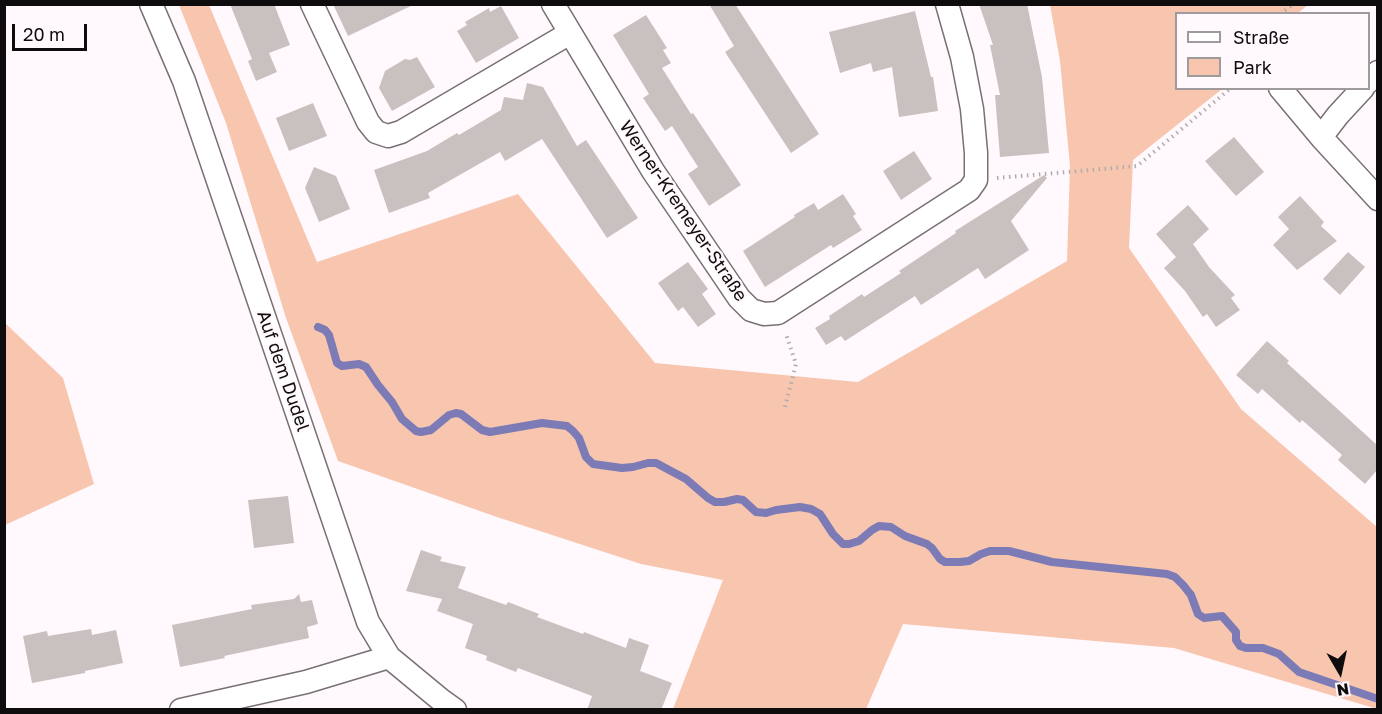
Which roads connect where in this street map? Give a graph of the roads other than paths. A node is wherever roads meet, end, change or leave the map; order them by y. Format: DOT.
graph roads {
  1 [pos="151,4"];
  2 [pos="312,4"];
  3 [pos="553,4"];
  4 [pos="947,4"];
  5 [pos="570,33"];
  6 [pos="1282,90"];
  7 [pos="1361,90"];
  8 [pos="1321,137"];
  9 [pos="1377,199"];
  10 [pos="389,657"];
  11 [pos="180,710"];
  12 [pos="455,710"];
  1 -- 10 [label="street, Auf dem Dudel"];
  2 -- 5 [label="street"];
  3 -- 5 [label="street, Werner-Kremeyer-Straße"];
  4 -- 5 [label="street, Werner-Kremeyer-Straße"];
  6 -- 8 [label="street"];
  7 -- 8 [label="street"];
  8 -- 9 [label="street"];
  10 -- 11 [label="street"];
  10 -- 12 [label="street, Auf dem Dudel"];
}
